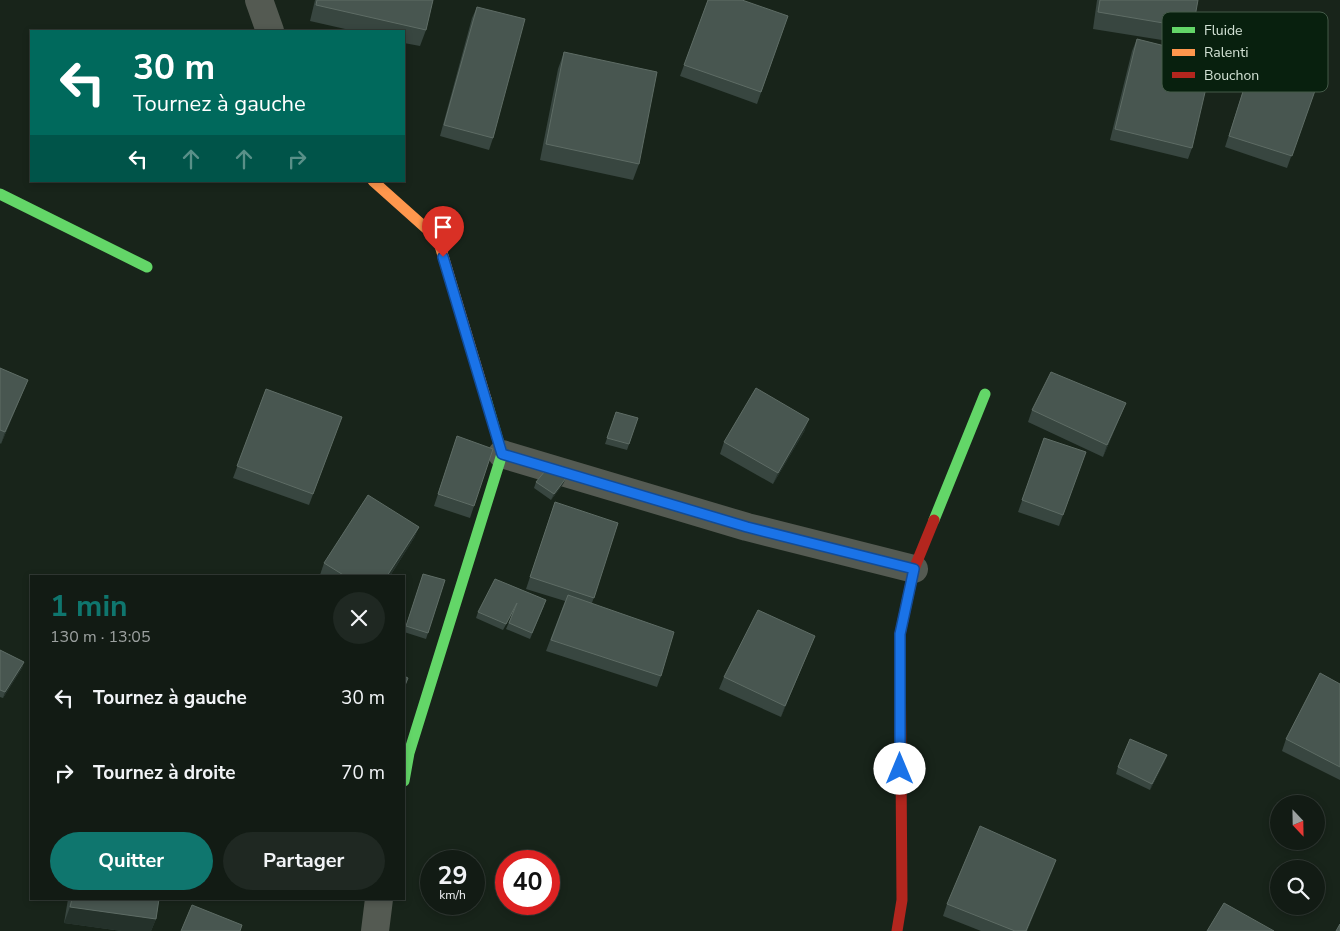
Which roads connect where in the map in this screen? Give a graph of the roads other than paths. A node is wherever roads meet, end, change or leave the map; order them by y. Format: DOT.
graph roads {
  1 [pos="259,0"];
  2 [pos="270,30"];
  3 [pos="374,182"];
  4 [pos="0,194"];
  5 [pos="147,267"];
  6 [pos="985,394"];
  7 [pos="502,454"];
  8 [pos="914,569"];
  9 [pos="405,775"];
  10 [pos="379,900"];
  11 [pos="375,931"];
  12 [pos="897,931"];
  1 -- 2 [label="street"];
  3 -- 7 [label="street"];
  4 -- 5 [label="street"];
  6 -- 8 [label="street"];
  7 -- 8 [label="street"];
  7 -- 9 [label="street"];
  8 -- 12 [label="street"];
  10 -- 11 [label="street"];
}
